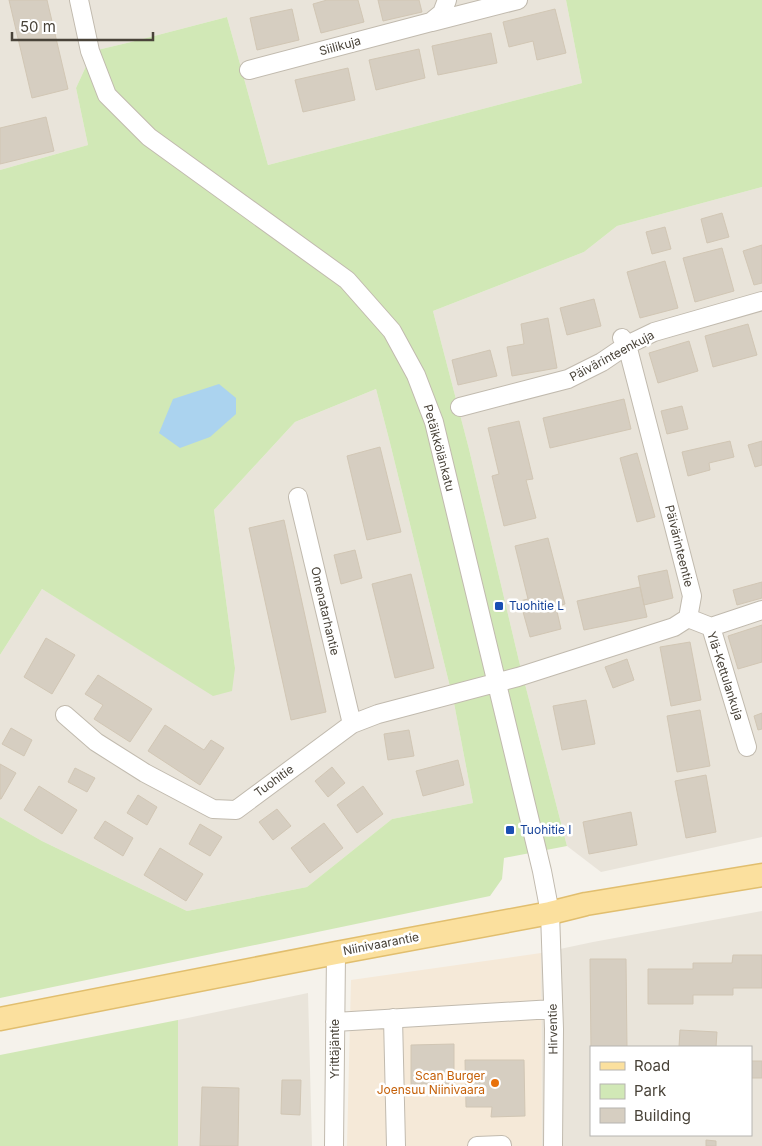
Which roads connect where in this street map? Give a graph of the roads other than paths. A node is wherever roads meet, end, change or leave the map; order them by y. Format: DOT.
graph roads {
  1 [pos="79,0"];
  2 [pos="447,0"];
  3 [pos="518,0"];
  4 [pos="432,22"];
  5 [pos="249,70"];
  6 [pos="762,301"];
  7 [pos="624,341"];
  8 [pos="460,407"];
  9 [pos="298,497"];
  10 [pos="762,610"];
  11 [pos="688,618"];
  12 [pos="711,627"];
  13 [pos="497,683"];
  14 [pos="65,715"];
  15 [pos="352,724"];
  16 [pos="748,747"];
  17 [pos="762,875"];
  18 [pos="550,913"];
  19 [pos="336,953"];
  20 [pos="553,1009"];
  21 [pos="393,1018"];
  22 [pos="0,1019"];
  23 [pos="335,1022"];
  24 [pos="502,1145"];
  25 [pos="334,1146"];
  26 [pos="396,1146"];
  27 [pos="477,1146"];
  28 [pos="553,1146"];
  1 -- 13 [label="street, Petäikkölänkatu"];
  2 -- 4 [label="street"];
  3 -- 4 [label="street, Siilikuja"];
  4 -- 5 [label="street, Siilikuja"];
  6 -- 7 [label="street, Päivärinteenkuja"];
  7 -- 8 [label="street, Päivärinteenkuja"];
  7 -- 11 [label="street, Päivärinteentie"];
  9 -- 15 [label="street, Omenatarhantie"];
  10 -- 12 [label="street"];
  11 -- 12 [label="street, Ylä-Kettulankuja"];
  11 -- 13 [label="street"];
  12 -- 16 [label="street, Ylä-Kettulankuja"];
  13 -- 15 [label="street, Tuohitie"];
  13 -- 18 [label="street, Petäikkölänkatu"];
  14 -- 15 [label="street, Tuohitie"];
  17 -- 18 [label="main road, Niinivaarantie"];
  18 -- 19 [label="main road, Niinivaarantie"];
  18 -- 20 [label="street, Hirventie"];
  19 -- 22 [label="main road, Niinivaarantie"];
  19 -- 23 [label="street, Yrittäjäntie"];
  20 -- 21 [label="street"];
  20 -- 28 [label="street, Hirventie"];
  21 -- 23 [label="street"];
  21 -- 26 [label="street"];
  23 -- 25 [label="street, Yrittäjäntie"];
  24 -- 27 [label="street"];
}
